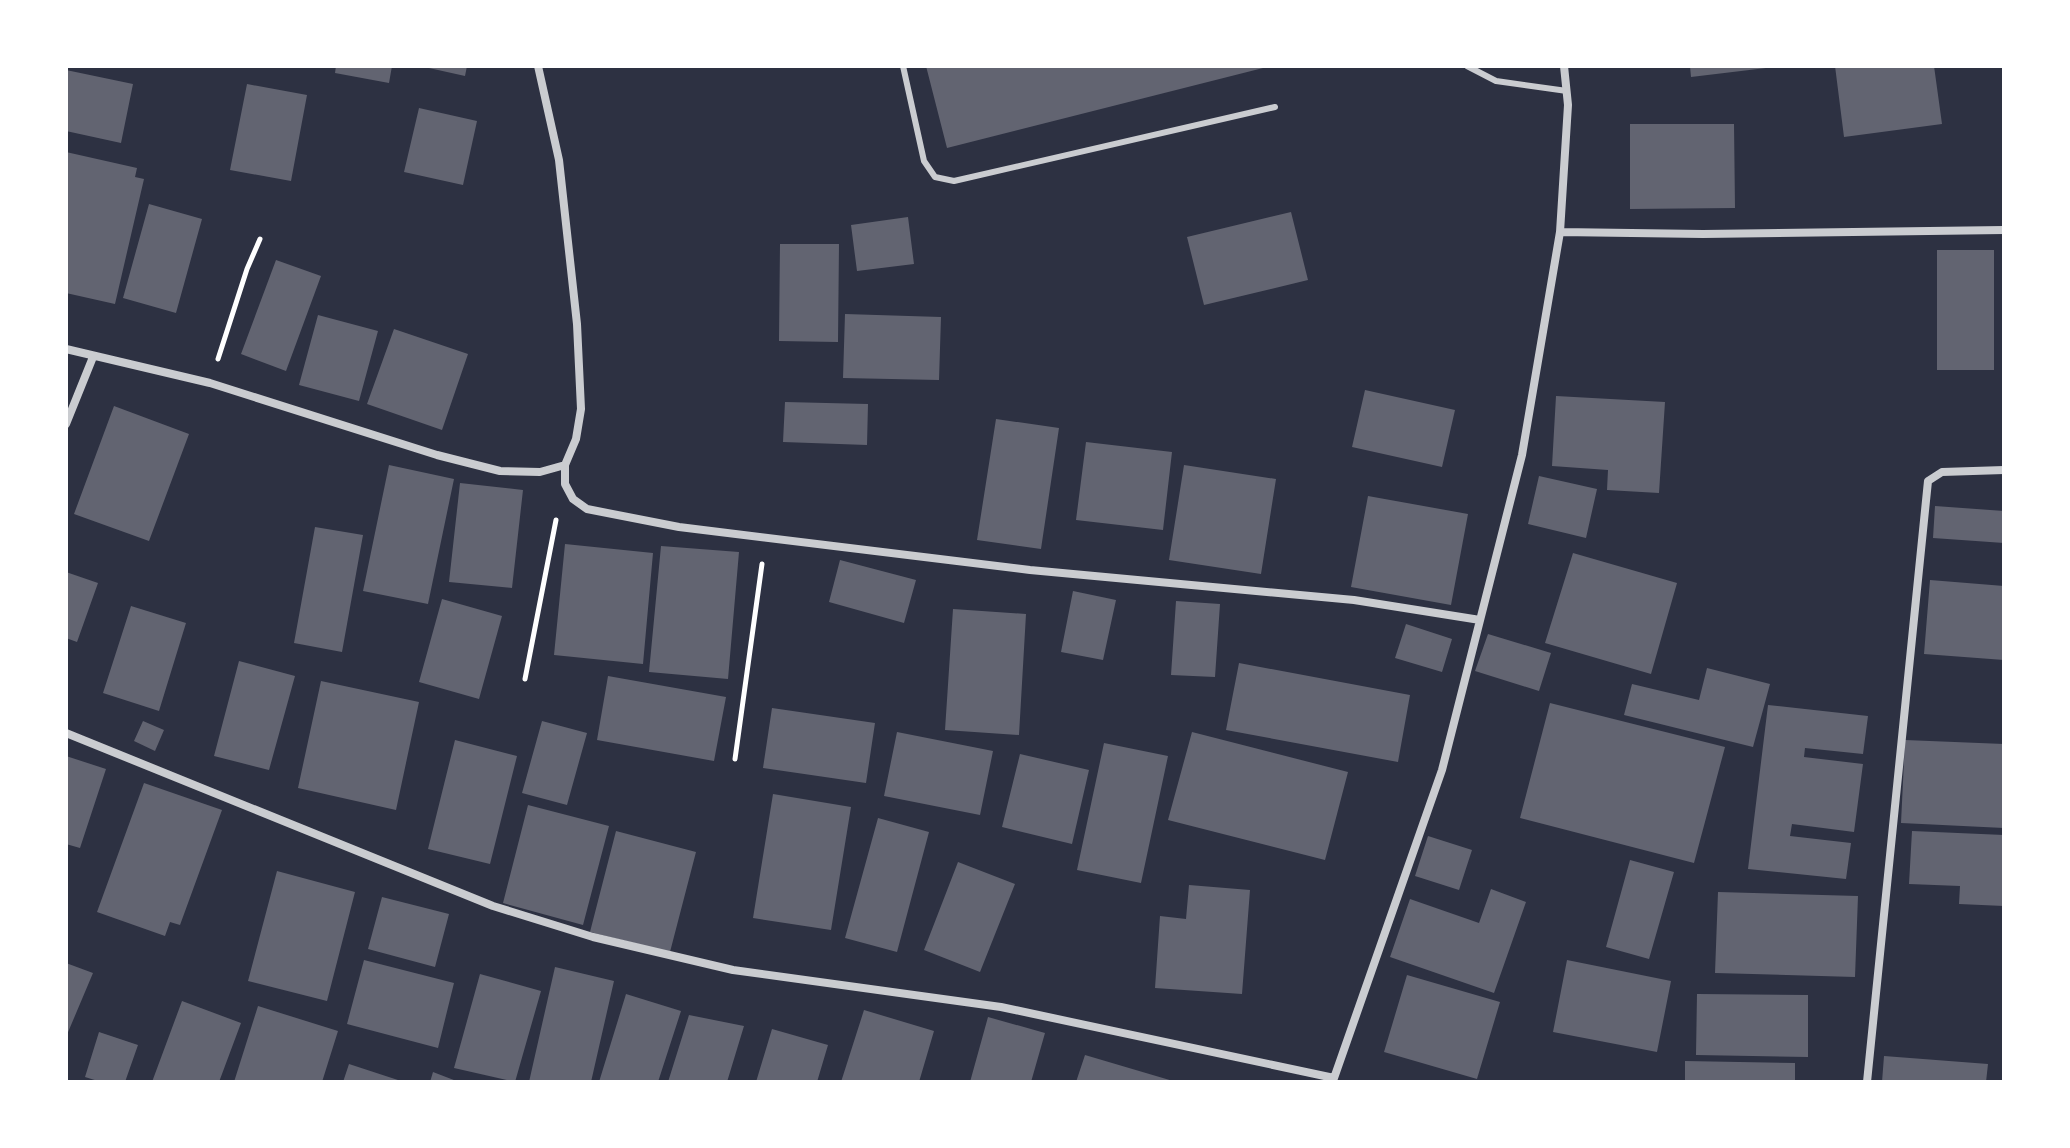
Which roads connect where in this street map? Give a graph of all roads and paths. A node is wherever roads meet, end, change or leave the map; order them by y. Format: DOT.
graph roads {
  1 [pos="538,66"];
  2 [pos="903,66"];
  3 [pos="1467,66"];
  4 [pos="1564,66"];
  5 [pos="1567,91"];
  6 [pos="1275,107"];
  7 [pos="2004,230"];
  8 [pos="1560,232"];
  9 [pos="260,239"];
  10 [pos="66,349"];
  11 [pos="93,357"];
  12 [pos="210,383"];
  13 [pos="66,424"];
  14 [pos="565,465"];
  15 [pos="2004,470"];
  16 [pos="565,484"];
  17 [pos="765,535"];
  18 [pos="1480,620"];
  19 [pos="525,679"];
  20 [pos="66,733"];
  21 [pos="735,759"];
  22 [pos="1333,1080"];
  23 [pos="1867,1082"];
  1 -- 14 [label="street"];
  2 -- 6 [label="lane"];
  3 -- 5 [label="lane"];
  4 -- 5 [label="street"];
  5 -- 8 [label="street"];
  7 -- 8 [label="street"];
  8 -- 18 [label="street"];
  9 -- 12 [label="path"];
  10 -- 11 [label="street"];
  11 -- 12 [label="street"];
  11 -- 13 [label="street"];
  12 -- 14 [label="street"];
  14 -- 16 [label="street"];
  15 -- 23 [label="street"];
  16 -- 17 [label="street"];
  16 -- 19 [label="path"];
  17 -- 18 [label="street"];
  17 -- 21 [label="path"];
  18 -- 22 [label="street"];
  20 -- 22 [label="street"];
}
